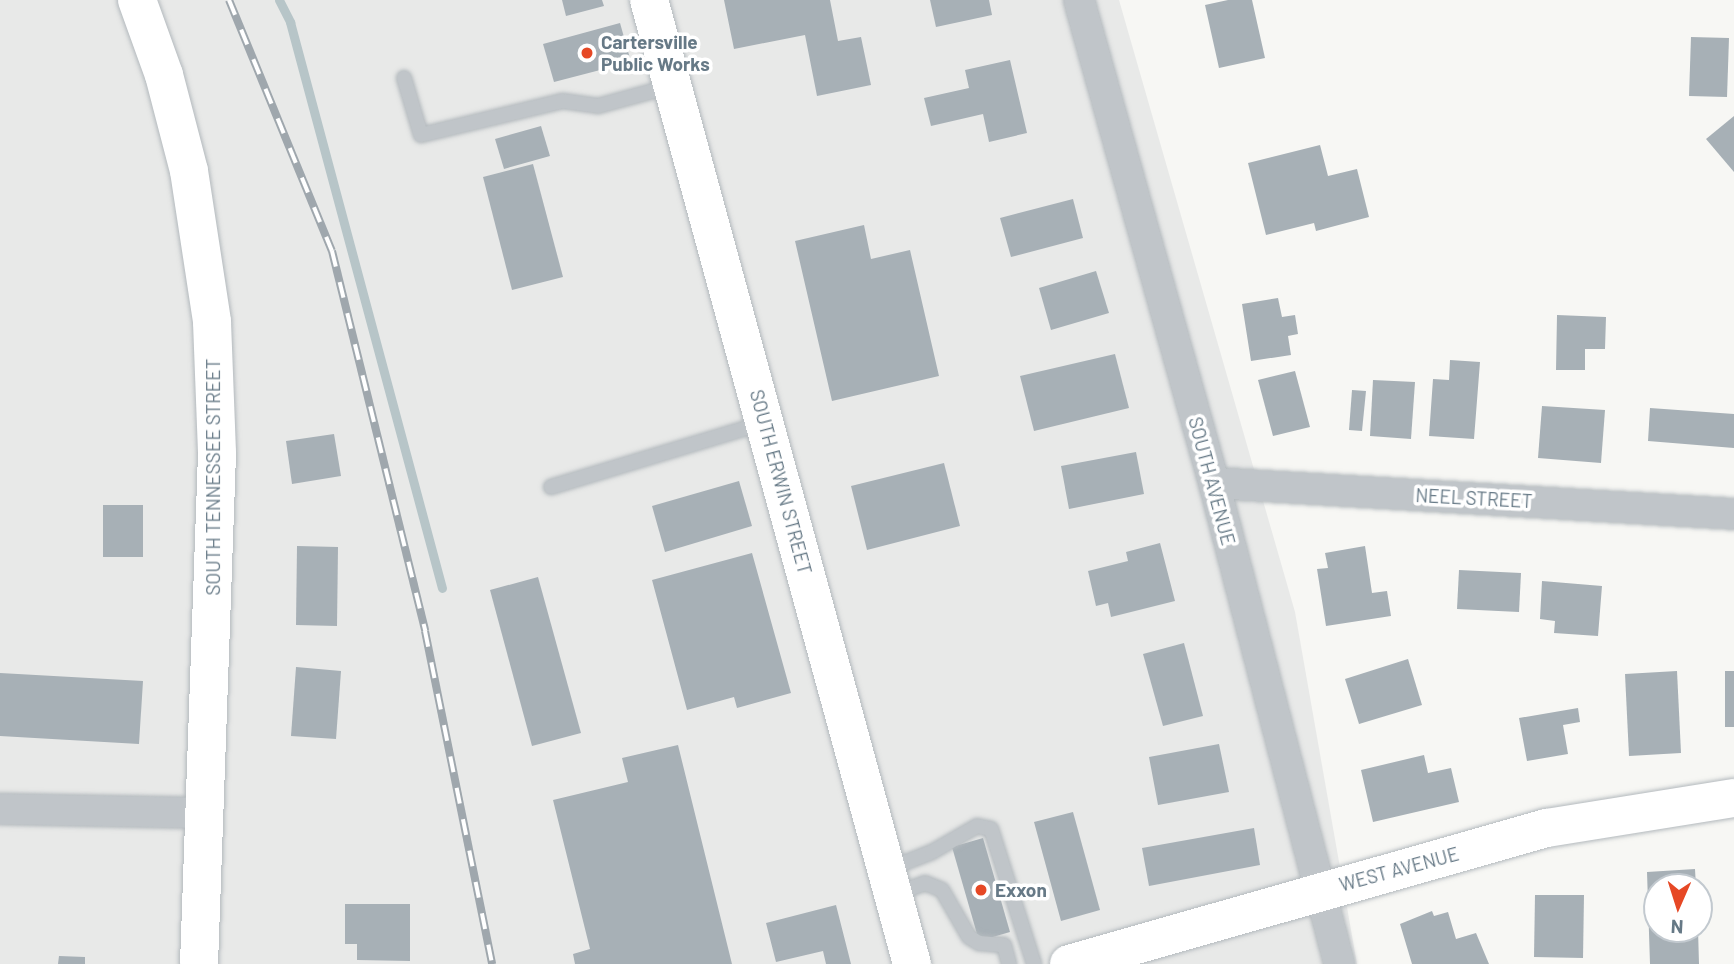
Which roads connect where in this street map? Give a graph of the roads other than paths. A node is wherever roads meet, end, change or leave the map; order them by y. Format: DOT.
graph roads {
  1 [pos="137,0"];
  2 [pos="649,0"];
  3 [pos="1079,0"];
  4 [pos="404,78"];
  5 [pos="673,86"];
  6 [pos="765,422"];
  7 [pos="1214,483"];
  8 [pos="551,487"];
  9 [pos="1734,513"];
  10 [pos="1734,798"];
  11 [pos="0,809"];
  12 [pos="203,813"];
  13 [pos="890,882"];
  14 [pos="1320,890"];
  15 [pos="199,964"];
  16 [pos="912,964"];
  17 [pos="1009,964"];
  18 [pos="1034,964"];
  19 [pos="1069,964"];
  20 [pos="1339,964"];
  1 -- 12 [label="street, SOUTH TENNESSEE STREET"];
  2 -- 5 [label="street, SOUTH ERWIN STREET"];
  3 -- 7 [label="street, SOUTH AVENUE"];
  4 -- 5 [label="lane"];
  5 -- 6 [label="street, SOUTH ERWIN STREET"];
  6 -- 8 [label="lane"];
  6 -- 13 [label="street, SOUTH ERWIN STREET"];
  7 -- 9 [label="street, NEEL STREET"];
  7 -- 14 [label="street, SOUTH AVENUE"];
  10 -- 14 [label="street, WEST AVENUE"];
  11 -- 12 [label="street"];
  12 -- 15 [label="street, SOUTH TENNESSEE STREET"];
  13 -- 16 [label="street, SOUTH ERWIN STREET"];
  13 -- 17 [label="lane"];
  13 -- 18 [label="lane"];
  14 -- 19 [label="street, WEST AVENUE"];
  14 -- 20 [label="street, SOUTH AVENUE"];
}
